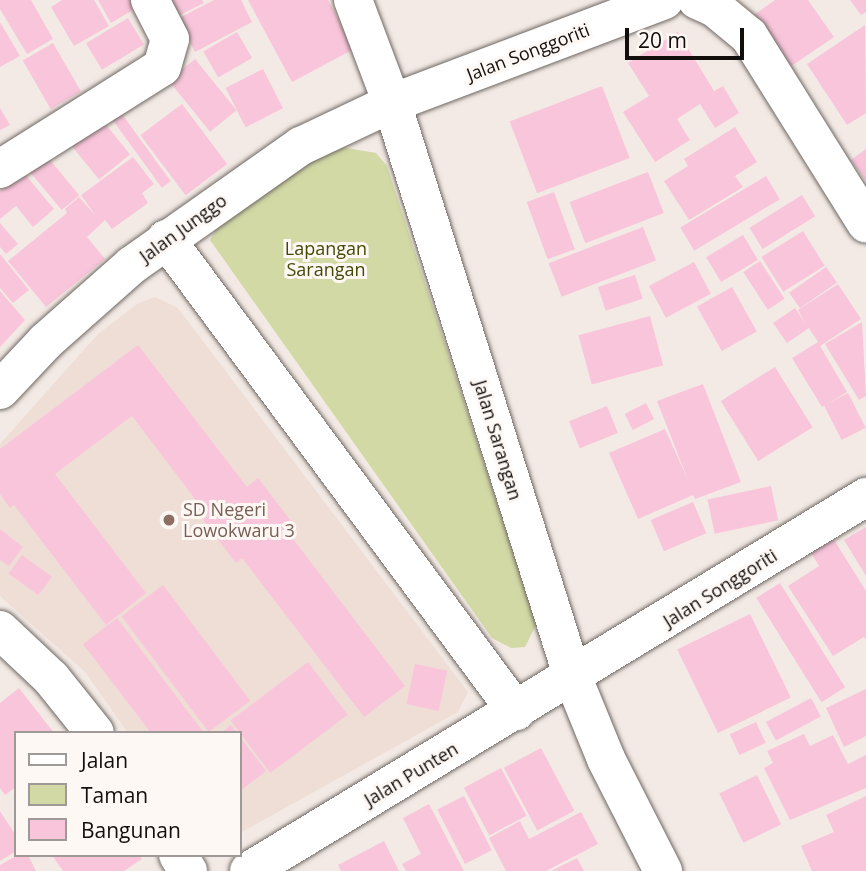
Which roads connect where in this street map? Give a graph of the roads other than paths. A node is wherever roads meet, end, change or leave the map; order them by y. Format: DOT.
graph roads {
  1 [pos="149,0"];
  2 [pos="353,0"];
  3 [pos="664,0"];
  4 [pos="696,0"];
  5 [pos="392,103"];
  6 [pos="0,169"];
  7 [pos="866,223"];
  8 [pos="166,239"];
  9 [pos="0,390"];
  10 [pos="866,497"];
  11 [pos="0,630"];
  12 [pos="573,678"];
  13 [pos="516,711"];
  14 [pos="93,731"];
  15 [pos="249,871"];
  16 [pos="663,871"];
  1 -- 6 [label="street"];
  2 -- 5 [label="street, Jalan Sarangan"];
  3 -- 5 [label="street, Jalan Songgoriti"];
  4 -- 7 [label="street"];
  5 -- 8 [label="street, Jalan Junggo"];
  5 -- 12 [label="street, Jalan Sarangan"];
  8 -- 9 [label="street, Jalan Junggo"];
  8 -- 13 [label="street"];
  10 -- 12 [label="street, Jalan Songgoriti"];
  11 -- 14 [label="street"];
  12 -- 13 [label="street, Jalan Punten"];
  12 -- 16 [label="street, Jalan Sarangan"];
  13 -- 15 [label="street, Jalan Punten"];
}
